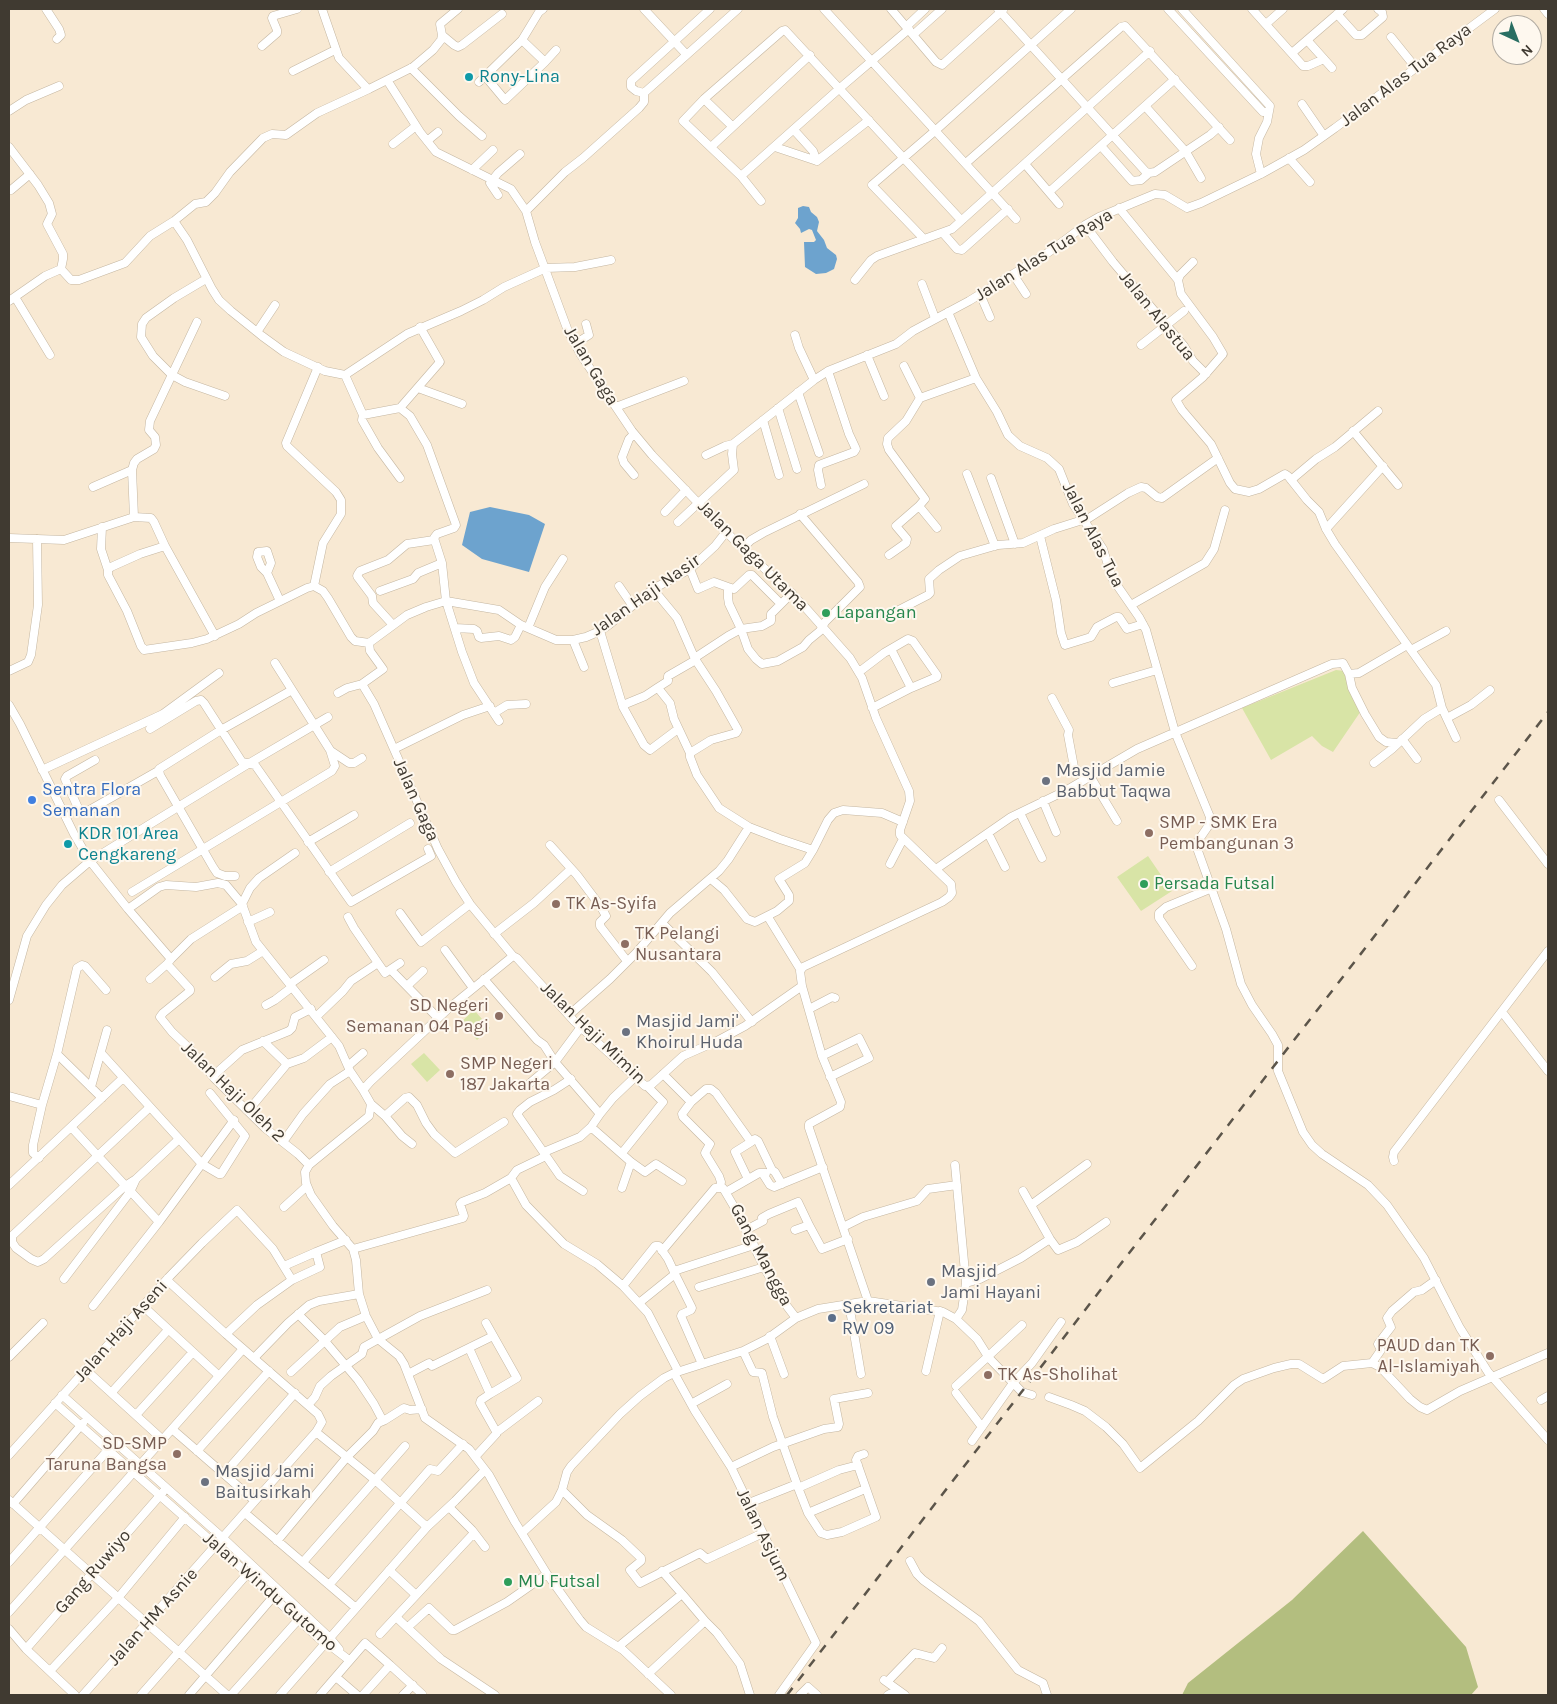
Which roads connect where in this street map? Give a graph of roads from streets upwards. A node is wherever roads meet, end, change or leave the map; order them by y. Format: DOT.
graph roads {
  1 [pos="46,9"];
  2 [pos="297,9"];
  3 [pos="322,9"];
  4 [pos="458,9"];
  5 [pos="645,9"];
  6 [pos="710,9"];
  7 [pos="738,9"];
  8 [pos="824,9"];
  9 [pos="891,9"];
  10 [pos="925,9"];
  11 [pos="942,9"];
  12 [pos="1071,9"];
  13 [pos="1168,9"];
  14 [pos="1182,9"];
  15 [pos="1252,9"];
  16 [pos="1283,9"];
  17 [pos="1378,9"];
  18 [pos="1495,9"];
  19 [pos="1544,9"];
  20 [pos="539,10"];
  21 [pos="1002,10"];
  22 [pos="1340,11"];
  23 [pos="502,14"];
  24 [pos="1548,14"];
  25 [pos="1266,24"];
  26 [pos="910,30"];
  27 [pos="442,35"];
  28 [pos="1391,37"];
  29 [pos="57,39"];
  30 [pos="522,40"];
  31 [pos="1307,40"];
  32 [pos="673,42"];
  33 [pos="1031,45"];
  34 [pos="262,46"];
  35 [pos="335,50"];
  36 [pos="556,50"];
  37 [pos="1150,51"];
  38 [pos="1292,53"];
  39 [pos="686,54"];
  40 [pos="810,55"];
  41 [pos="1324,59"];
  42 [pos="872,61"];
  43 [pos="545,62"];
  44 [pos="411,68"];
  45 [pos="1332,68"];
  46 [pos="1416,68"];
  47 [pos="293,71"];
  48 [pos="485,76"];
  49 [pos="1175,79"];
  50 [pos="387,80"];
  51 [pos="1062,80"];
  52 [pos="479,82"];
  53 [pos="59,86"];
  54 [pos="840,88"];
  55 [pos="369,89"];
  56 [pos="644,93"];
  57 [pos="704,99"];
  58 [pos="1302,104"];
  59 [pos="1145,106"];
  60 [pos="1087,108"];
  61 [pos="9,110"];
  62 [pos="1268,111"];
  63 [pos="870,120"];
  64 [pos="416,126"];
  65 [pos="732,126"];
  66 [pos="1219,128"];
  67 [pos="794,130"];
  68 [pos="936,130"];
  69 [pos="438,132"];
  70 [pos="1112,135"];
  71 [pos="482,136"];
  72 [pos="1324,136"];
  73 [pos="1230,140"];
  74 [pos="427,141"];
  75 [pos="393,144"];
  76 [pos="1101,146"];
  77 [pos="9,147"];
  78 [pos="711,147"];
  79 [pos="775,147"];
  80 [pos="493,150"];
  81 [pos="1186,152"];
  82 [pos="520,154"];
  83 [pos="905,158"];
  84 [pos="1289,158"];
  85 [pos="817,161"];
  86 [pos="966,163"];
  87 [pos="1025,164"];
  88 [pos="472,170"];
  89 [pos="1149,173"];
  90 [pos="30,174"];
  91 [pos="1261,174"];
  92 [pos="741,176"];
  93 [pos="1201,178"];
  94 [pos="492,179"];
  95 [pos="1310,182"];
  96 [pos="11,190"];
  97 [pos="992,192"];
  98 [pos="1049,192"];
  99 [pos="498,195"];
  100 [pos="761,201"];
  101 [pos="1059,204"];
  102 [pos="1119,208"];
  103 [pos="1008,209"];
  104 [pos="526,211"];
  105 [pos="1016,219"];
  106 [pos="961,220"];
  107 [pos="174,221"];
  108 [pos="1085,225"];
  109 [pos="943,233"];
  110 [pos="924,240"];
  111 [pos="611,260"];
  112 [pos="1193,262"];
  113 [pos="546,268"];
  114 [pos="61,269"];
  115 [pos="1013,274"];
  116 [pos="206,280"];
  117 [pos="855,280"];
  118 [pos="1178,280"];
  119 [pos="922,284"];
  120 [pos="980,294"];
  121 [pos="1026,294"];
  122 [pos="12,299"];
  123 [pos="275,305"];
  124 [pos="1184,311"];
  125 [pos="948,312"];
  126 [pos="990,317"];
  127 [pos="935,318"];
  128 [pos="197,322"];
  129 [pos="586,324"];
  130 [pos="1165,326"];
  131 [pos="420,327"];
  132 [pos="257,332"];
  133 [pos="795,336"];
  134 [pos="575,344"];
  135 [pos="1141,345"];
  136 [pos="50,355"];
  137 [pos="867,355"];
  138 [pos="904,366"];
  139 [pos="318,367"];
  140 [pos="828,371"];
  141 [pos="1206,374"];
  142 [pos="172,375"];
  143 [pos="345,375"];
  144 [pos="976,378"];
  145 [pos="814,380"];
  146 [pos="684,381"];
  147 [pos="418,388"];
  148 [pos="798,392"];
  149 [pos="225,396"];
  150 [pos="884,396"];
  151 [pos="920,398"];
  152 [pos="462,404"];
  153 [pos="616,407"];
  154 [pos="400,408"];
  155 [pos="778,408"];
  156 [pos="1378,411"];
  157 [pos="363,415"];
  158 [pos="763,420"];
  159 [pos="1353,431"];
  160 [pos="634,434"];
  161 [pos="733,444"];
  162 [pos="819,453"];
  163 [pos="652,455"];
  164 [pos="706,455"];
  165 [pos="1218,458"];
  166 [pos="1383,466"];
  167 [pos="796,469"];
  168 [pos="132,470"];
  169 [pos="967,474"];
  170 [pos="634,475"];
  171 [pos="779,475"];
  172 [pos="400,478"];
  173 [pos="991,478"];
  174 [pos="1291,480"];
  175 [pos="864,484"];
  176 [pos="821,485"];
  177 [pos="1398,485"];
  178 [pos="93,487"];
  179 [pos="686,490"];
  180 [pos="698,503"];
  181 [pos="919,506"];
  182 [pos="1225,510"];
  183 [pos="665,512"];
  184 [pos="800,514"];
  185 [pos="134,517"];
  186 [pos="1083,519"];
  187 [pos="678,522"];
  188 [pos="102,527"];
  189 [pos="937,528"];
  190 [pos="1326,529"];
  191 [pos="726,532"];
  192 [pos="1040,536"];
  193 [pos="9,538"];
  194 [pos="37,539"];
  195 [pos="434,540"];
  196 [pos="1015,544"];
  197 [pos="165,546"];
  198 [pos="995,546"];
  199 [pos="743,548"];
  200 [pos="890,555"];
  201 [pos="563,559"];
  202 [pos="442,563"];
  203 [pos="690,569"];
  204 [pos="108,570"];
  205 [pos="268,573"];
  206 [pos="314,586"];
  207 [pos="619,586"];
  208 [pos="728,587"];
  209 [pos="653,589"];
  210 [pos="380,591"];
  211 [pos="792,593"];
  212 [pos="446,600"];
  213 [pos="280,601"];
  214 [pos="632,604"];
  215 [pos="781,604"];
  216 [pos="1131,605"];
  217 [pos="893,613"];
  218 [pos="393,624"];
  219 [pos="1143,624"];
  220 [pos="524,626"];
  221 [pos="823,626"];
  222 [pos="455,628"];
  223 [pos="741,629"];
  224 [pos="600,630"];
  225 [pos="1446,631"];
  226 [pos="215,636"];
  227 [pos="573,640"];
  228 [pos="369,643"];
  229 [pos="1409,648"];
  230 [pos="891,649"];
  231 [pos="696,658"];
  232 [pos="275,663"];
  233 [pos="584,667"];
  234 [pos="1157,670"];
  235 [pos="9,671"];
  236 [pos="859,672"];
  237 [pos="219,673"];
  238 [pos="1348,674"];
  239 [pos="1112,683"];
  240 [pos="362,684"];
  241 [pos="658,688"];
  242 [pos="911,688"];
  243 [pos="292,690"];
  244 [pos="1490,690"];
  245 [pos="338,693"];
  246 [pos="1052,698"];
  247 [pos="526,704"];
  248 [pos="9,705"];
  249 [pos="622,705"];
  250 [pos="872,708"];
  251 [pos="1442,708"];
  252 [pos="492,709"];
  253 [pos="328,717"];
  254 [pos="1447,718"];
  255 [pos="499,721"];
  256 [pos="314,725"];
  257 [pos="150,729"];
  258 [pos="678,729"];
  259 [pos="221,730"];
  260 [pos="1175,732"];
  261 [pos="1456,738"];
  262 [pos="1400,741"];
  263 [pos="394,749"];
  264 [pos="330,750"];
  265 [pos="690,752"];
  266 [pos="362,758"];
  267 [pos="1417,758"];
  268 [pos="95,760"];
  269 [pos="1374,763"];
  270 [pos="248,764"];
  271 [pos="42,770"];
  272 [pos="158,771"];
  273 [pos="1088,777"];
  274 [pos="1499,800"];
  275 [pos="1044,801"];
  276 [pos="281,802"];
  277 [pos="178,807"];
  278 [pos="1020,813"];
  279 [pos="354,815"];
  280 [pos="1117,821"];
  281 [pos="903,822"];
  282 [pos="410,823"];
  283 [pos="749,827"];
  284 [pos="1056,832"];
  285 [pos="988,833"];
  286 [pos="903,839"];
  287 [pos="308,842"];
  288 [pos="550,845"];
  289 [pos="202,850"];
  290 [pos="813,850"];
  291 [pos="294,853"];
  292 [pos="431,856"];
  293 [pos="1042,858"];
  294 [pos="90,861"];
  295 [pos="890,864"];
  296 [pos="1548,864"];
  297 [pos="1005,867"];
  298 [pos="571,869"];
  299 [pos="936,869"];
  300 [pos="329,872"];
  301 [pos="235,876"];
  302 [pos="711,879"];
  303 [pos="1212,888"];
  304 [pos="132,892"];
  305 [pos="470,904"];
  306 [pos="242,905"];
  307 [pos="128,909"];
  308 [pos="270,912"];
  309 [pos="400,913"];
  310 [pos="768,917"];
  311 [pos="348,918"];
  312 [pos="248,922"];
  313 [pos="662,923"];
  314 [pos="494,934"];
  315 [pos="446,950"];
  316 [pos="263,951"];
  317 [pos="1548,951"];
  318 [pos="513,956"];
  319 [pos="324,960"];
  320 [pos="169,961"];
  321 [pos="627,961"];
  322 [pos="400,962"];
  323 [pos="378,963"];
  324 [pos="1192,966"];
  325 [pos="800,969"];
  326 [pos="391,970"];
  327 [pos="423,971"];
  328 [pos="215,977"];
  329 [pos="150,979"];
  330 [pos="484,979"];
  331 [pos="291,985"];
  332 [pos="407,986"];
  333 [pos="802,986"];
  334 [pos="473,988"];
  335 [pos="106,990"];
  336 [pos="835,998"];
  337 [pos="9,1000"];
  338 [pos="266,1005"];
  339 [pos="311,1009"];
  340 [pos="809,1009"];
  341 [pos="1502,1012"];
  342 [pos="569,1015"];
  343 [pos="317,1016"];
  344 [pos="438,1018"];
  345 [pos="752,1022"];
  346 [pos="581,1027"];
  347 [pos="107,1030"];
  348 [pos="332,1037"];
  349 [pos="263,1042"];
  350 [pos="101,1053"];
  351 [pos="363,1053"];
  352 [pos="57,1054"];
  353 [pos="822,1056"];
  354 [pos="554,1062"];
  355 [pos="287,1064"];
  356 [pos="349,1069"];
  357 [pos="1548,1071"];
  358 [pos="663,1074"];
  359 [pos="213,1076"];
  360 [pos="635,1077"];
  361 [pos="830,1077"];
  362 [pos="123,1078"];
  363 [pos="571,1079"];
  364 [pos="530,1083"];
  365 [pos="91,1087"];
  366 [pos="648,1087"];
  367 [pos="363,1090"];
  368 [pos="210,1093"];
  369 [pos="9,1096"];
  370 [pos="102,1098"];
  371 [pos="692,1102"];
  372 [pos="371,1104"];
  373 [pos="42,1105"];
  374 [pos="150,1108"];
  375 [pos="248,1111"];
  376 [pos="600,1114"];
  377 [pos="385,1116"];
  378 [pos="234,1120"];
  379 [pos="504,1122"];
  380 [pos="591,1127"];
  381 [pos="72,1128"];
  382 [pos="179,1139"];
  383 [pos="283,1142"];
  384 [pos="751,1142"];
  385 [pos="412,1144"];
  386 [pos="622,1153"];
  387 [pos="545,1154"];
  388 [pos="98,1156"];
  389 [pos="39,1158"];
  390 [pos="1394,1161"];
  391 [pos="632,1162"];
  392 [pos="202,1164"];
  393 [pos="1087,1164"];
  394 [pos="309,1165"];
  395 [pos="955,1165"];
  396 [pos="823,1168"];
  397 [pos="772,1170"];
  398 [pos="763,1174"];
  399 [pos="511,1178"];
  400 [pos="748,1179"];
  401 [pos="682,1181"];
  402 [pos="782,1184"];
  403 [pos="9,1185"];
  404 [pos="957,1185"];
  405 [pos="307,1186"];
  406 [pos="622,1188"];
  407 [pos="127,1189"];
  408 [pos="723,1190"];
  409 [pos="583,1191"];
  410 [pos="1023,1191"];
  411 [pos="1032,1205"];
  412 [pos="284,1207"];
  413 [pos="159,1222"];
  414 [pos="1106,1222"];
  415 [pos="809,1225"];
  416 [pos="843,1227"];
  417 [pos="746,1230"];
  418 [pos="795,1230"];
  419 [pos="848,1239"];
  420 [pos="1050,1239"];
  421 [pos="346,1240"];
  422 [pos="754,1245"];
  423 [pos="352,1249"];
  424 [pos="662,1251"];
  425 [pos="316,1252"];
  426 [pos="284,1266"];
  427 [pos="764,1267"];
  428 [pos="675,1272"];
  429 [pos="64,1279"];
  430 [pos="168,1280"];
  431 [pos="292,1280"];
  432 [pos="1436,1280"];
  433 [pos="966,1283"];
  434 [pos="623,1286"];
  435 [pos="698,1287"];
  436 [pos="487,1290"];
  437 [pos="359,1294"];
  438 [pos="868,1301"];
  439 [pos="639,1303"];
  440 [pos="849,1304"];
  441 [pos="93,1306"];
  442 [pos="143,1306"];
  443 [pos="940,1311"];
  444 [pos="298,1314"];
  445 [pos="366,1316"];
  446 [pos="796,1318"];
  447 [pos="956,1319"];
  448 [pos="1061,1322"];
  449 [pos="43,1323"];
  450 [pos="486,1323"];
  451 [pos="1022,1325"];
  452 [pos="168,1330"];
  453 [pos="226,1334"];
  454 [pos="493,1336"];
  455 [pos="770,1336"];
  456 [pos="378,1339"];
  457 [pos="324,1340"];
  458 [pos="469,1348"];
  459 [pos="243,1349"];
  460 [pos="743,1351"];
  461 [pos="193,1352"];
  462 [pos="1548,1353"];
  463 [pos="987,1356"];
  464 [pos="9,1357"];
  465 [pos="254,1358"];
  466 [pos="1372,1363"];
  467 [pos="702,1364"];
  468 [pos="345,1365"];
  469 [pos="86,1370"];
  470 [pos="269,1371"];
  471 [pos="926,1371"];
  472 [pos="291,1372"];
  473 [pos="676,1372"];
  474 [pos="408,1374"];
  475 [pos="784,1374"];
  476 [pos="861,1374"];
  477 [pos="218,1376"];
  478 [pos="1492,1377"];
  479 [pos="1013,1383"];
  480 [pos="727,1384"];
  481 [pos="112,1392"];
  482 [pos="295,1393"];
  483 [pos="868,1393"];
  484 [pos="490,1394"];
  485 [pos="62,1395"];
  486 [pos="1032,1395"];
  487 [pos="1049,1397"];
  488 [pos="538,1401"];
  489 [pos="55,1403"];
  490 [pos="691,1404"];
  491 [pos="308,1405"];
  492 [pos="422,1409"];
  493 [pos="136,1415"];
  494 [pos="88,1418"];
  495 [pos="383,1421"];
  496 [pos="81,1426"];
  497 [pos="982,1427"];
  498 [pos="172,1429"];
  499 [pos="316,1432"];
  500 [pos="497,1432"];
  501 [pos="163,1440"];
  502 [pos="1548,1440"];
  503 [pos="972,1441"];
  504 [pos="462,1444"];
  505 [pos="782,1444"];
  506 [pos="405,1446"];
  507 [pos="108,1450"];
  508 [pos="197,1451"];
  509 [pos="864,1454"];
  510 [pos="9,1455"];
  511 [pos="476,1457"];
  512 [pos="347,1458"];
  513 [pos="858,1465"];
  514 [pos="141,1466"];
  515 [pos="731,1467"];
  516 [pos="485,1470"];
  517 [pos="134,1473"];
  518 [pos="224,1474"];
  519 [pos="375,1480"];
  520 [pos="798,1486"];
  521 [pos="167,1488"];
  522 [pos="562,1490"];
  523 [pos="865,1490"];
  524 [pos="160,1496"];
  525 [pos="254,1501"];
  526 [pos="11,1502"];
  527 [pos="402,1503"];
  528 [pos="749,1503"];
  529 [pos="449,1507"];
  530 [pos="245,1512"];
  531 [pos="808,1513"];
  532 [pos="185,1517"];
  533 [pos="427,1527"];
  534 [pos="40,1528"];
  535 [pos="474,1533"];
  536 [pos="522,1533"];
  537 [pos="762,1533"];
  538 [pos="224,1538"];
  539 [pos="277,1541"];
  540 [pos="217,1546"];
  541 [pos="485,1547"];
  542 [pos="64,1550"];
  543 [pos="910,1560"];
  544 [pos="9,1562"];
  545 [pos="303,1562"];
  546 [pos="389,1570"];
  547 [pos="662,1571"];
  548 [pos="248,1573"];
  549 [pos="92,1574"];
  550 [pos="262,1574"];
  551 [pos="547,1574"];
  552 [pos="256,1581"];
  553 [pos="329,1585"];
  554 [pos="682,1594"];
  555 [pos="416,1595"];
  556 [pos="273,1597"];
  557 [pos="118,1598"];
  558 [pos="356,1608"];
  559 [pos="9,1612"];
  560 [pos="396,1617"];
  561 [pos="298,1620"];
  562 [pos="706,1621"];
  563 [pos="147,1623"];
  564 [pos="408,1627"];
  565 [pos="9,1629"];
  566 [pos="380,1634"];
  567 [pos="328,1641"];
  568 [pos="618,1646"];
  569 [pos="942,1648"];
  570 [pos="26,1649"];
  571 [pos="178,1652"];
  572 [pos="350,1660"];
  573 [pos="390,1665"];
  574 [pos="50,1671"];
  575 [pos="648,1674"];
  576 [pos="205,1676"];
  577 [pos="336,1677"];
  578 [pos="413,1685"];
  579 [pos="897,1690"];
  580 [pos="661,1692"];
  581 [pos="75,1695"];
  582 [pos="83,1695"];
  583 [pos="141,1695"];
  584 [pos="189,1695"];
  585 [pos="227,1695"];
  586 [pos="231,1695"];
  587 [pos="280,1695"];
  588 [pos="320,1695"];
  589 [pos="357,1695"];
  590 [pos="363,1695"];
  591 [pos="404,1695"];
  592 [pos="420,1695"];
  593 [pos="494,1695"];
  594 [pos="671,1695"];
  595 [pos="750,1695"];
  596 [pos="779,1695"];
  597 [pos="800,1695"];
  598 [pos="817,1695"];
  599 [pos="888,1695"];
  600 [pos="905,1695"];
  601 [pos="1047,1695"];
  1 -- 29 [label="street"];
  2 -- 34 [label="street"];
  3 -- 35 [label="street"];
  4 -- 27 [label="street"];
  5 -- 32 [label="street"];
  6 -- 32 [label="street"];
  7 -- 39 [label="street"];
  8 -- 42 [label="street"];
  9 -- 26 [label="street"];
  10 -- 26 [label="street"];
  11 -- 26 [label="street"];
  12 -- 33 [label="street"];
  13 -- 62 [label="street"];
  14 -- 62 [label="street"];
  15 -- 25 [label="street"];
  16 -- 25 [label="street"];
  17 -- 22 [label="street"];
  18 -- 46 [label="street, Jalan Alas Tua Raya"];
  19 -- 24 [label="street"];
  20 -- 30 [label="street"];
  21 -- 26 [label="street"];
  21 -- 33 [label="street"];
  22 -- 31 [label="street"];
  23 -- 27 [label="street"];
  25 -- 38 [label="street"];
  26 -- 42 [label="street"];
  27 -- 44 [label="street"];
  28 -- 46 [label="street"];
  30 -- 43 [label="street"];
  30 -- 48 [label="street"];
  31 -- 38 [label="street"];
  31 -- 41 [label="street"];
  32 -- 39 [label="street"];
  32 -- 56 [label="street"];
  33 -- 51 [label="street"];
  33 -- 68 [label="street"];
  35 -- 47 [label="street"];
  35 -- 55 [label="street"];
  36 -- 43 [label="street"];
  37 -- 49 [label="street"];
  37 -- 51 [label="street"];
  37 -- 60 [label="street"];
  38 -- 41 [label="street"];
  39 -- 56 [label="street"];
  40 -- 54 [label="street"];
  40 -- 57 [label="street"];
  40 -- 65 [label="street"];
  41 -- 45 [label="street"];
  42 -- 54 [label="street"];
  42 -- 68 [label="street"];
  43 -- 48 [label="street"];
  44 -- 50 [label="street"];
  44 -- 71 [label="street"];
  46 -- 72 [label="street, Jalan Alas Tua Raya"];
  48 -- 52 [label="street"];
  49 -- 59 [label="street"];
  49 -- 66 [label="street"];
  50 -- 55 [label="street"];
  50 -- 64 [label="street, Jalan Gaga"];
  51 -- 60 [label="street"];
  51 -- 86 [label="street"];
  53 -- 61 [label="street"];
  54 -- 63 [label="street"];
  54 -- 67 [label="street"];
  55 -- 107 [label="street"];
  56 -- 104 [label="street"];
  57 -- 65 [label="street"];
  57 -- 78 [label="street"];
  58 -- 72 [label="street"];
  59 -- 70 [label="street"];
  59 -- 81 [label="street"];
  60 -- 70 [label="street"];
  60 -- 87 [label="street"];
  62 -- 91 [label="street"];
  63 -- 83 [label="street"];
  63 -- 85 [label="street"];
  64 -- 74 [label="street, Jalan Gaga"];
  64 -- 75 [label="street"];
  65 -- 78 [label="street"];
  66 -- 73 [label="street"];
  66 -- 81 [label="street"];
  67 -- 79 [label="street"];
  67 -- 85 [label="street"];
  68 -- 83 [label="street"];
  68 -- 86 [label="street"];
  69 -- 74 [label="street"];
  70 -- 76 [label="street"];
  70 -- 89 [label="street"];
  72 -- 84 [label="street, Jalan Alas Tua Raya"];
  74 -- 88 [label="street, Jalan Gaga"];
  76 -- 89 [label="street"];
  76 -- 98 [label="street"];
  77 -- 90 [label="street"];
  78 -- 92 [label="street"];
  79 -- 85 [label="street"];
  79 -- 92 [label="street"];
  80 -- 88 [label="street"];
  81 -- 89 [label="street"];
  81 -- 93 [label="street"];
  82 -- 94 [label="street"];
  83 -- 106 [label="street"];
  83 -- 110 [label="street"];
  84 -- 91 [label="street, Jalan Alas Tua Raya"];
  84 -- 95 [label="street"];
  86 -- 97 [label="street"];
  87 -- 97 [label="street"];
  87 -- 98 [label="street"];
  88 -- 94 [label="street, Jalan Gaga"];
  90 -- 96 [label="street"];
  90 -- 114 [label="street"];
  91 -- 102 [label="street, Jalan Alas Tua Raya"];
  92 -- 100 [label="street"];
  94 -- 99 [label="street"];
  94 -- 104 [label="street, Jalan Gaga"];
  97 -- 103 [label="street"];
  97 -- 106 [label="street"];
  98 -- 101 [label="street"];
  102 -- 108 [label="street, Jalan Alas Tua Raya"];
  102 -- 118 [label="street"];
  103 -- 105 [label="street"];
  103 -- 109 [label="street"];
  104 -- 113 [label="street, Jalan Gaga"];
  106 -- 109 [label="street"];
  107 -- 114 [label="street"];
  107 -- 116 [label="street"];
  108 -- 115 [label="street, Jalan Alas Tua Raya"];
  108 -- 130 [label="street, Jalan Alastua"];
  109 -- 110 [label="street"];
  110 -- 117 [label="street"];
  111 -- 113 [label="street"];
  112 -- 118 [label="street"];
  113 -- 131 [label="street"];
  113 -- 134 [label="street, Jalan Gaga"];
  114 -- 122 [label="street"];
  115 -- 120 [label="street, Jalan Alas Tua Raya"];
  115 -- 121 [label="street"];
  116 -- 132 [label="street"];
  116 -- 142 [label="street"];
  118 -- 141 [label="street"];
  119 -- 127 [label="street"];
  120 -- 125 [label="street, Jalan Alas Tua Raya"];
  120 -- 126 [label="street"];
  122 -- 136 [label="street"];
  123 -- 132 [label="street"];
  124 -- 130 [label="street"];
  125 -- 127 [label="street, Jalan Alas Tua Raya"];
  125 -- 144 [label="street, Jalan Alas Tua"];
  127 -- 137 [label="street, Jalan Alas Tua Raya"];
  128 -- 142 [label="street"];
  129 -- 134 [label="street"];
  130 -- 135 [label="street"];
  130 -- 141 [label="street, Jalan Alastua"];
  131 -- 143 [label="street"];
  131 -- 147 [label="street"];
  132 -- 139 [label="street"];
  133 -- 145 [label="street"];
  134 -- 153 [label="street, Jalan Gaga"];
  137 -- 140 [label="street, Jalan Alas Tua Raya"];
  137 -- 150 [label="street"];
  138 -- 151 [label="street"];
  139 -- 143 [label="street"];
  139 -- 206 [label="street"];
  140 -- 145 [label="street, Jalan Alas Tua Raya"];
  140 -- 176 [label="street"];
  141 -- 165 [label="street, Jalan Alastua"];
  142 -- 149 [label="street"];
  142 -- 168 [label="street"];
  143 -- 157 [label="street"];
  144 -- 151 [label="street"];
  144 -- 186 [label="street, Jalan Alas Tua"];
  145 -- 148 [label="street, Jalan Alas Tua Raya"];
  146 -- 153 [label="street"];
  147 -- 152 [label="street"];
  147 -- 154 [label="street"];
  148 -- 155 [label="street, Jalan Alas Tua Raya"];
  148 -- 162 [label="street"];
  151 -- 181 [label="street"];
  153 -- 160 [label="street, Jalan Gaga"];
  154 -- 157 [label="street"];
  154 -- 195 [label="street"];
  155 -- 158 [label="street, Jalan Alas Tua Raya"];
  155 -- 167 [label="street"];
  156 -- 159 [label="street"];
  157 -- 172 [label="street"];
  158 -- 161 [label="street, Jalan Alas Tua Raya"];
  158 -- 171 [label="street"];
  159 -- 166 [label="street"];
  159 -- 174 [label="street"];
  160 -- 163 [label="street, Jalan Gaga"];
  160 -- 170 [label="street"];
  161 -- 164 [label="street, Jalan Alas Tua Raya"];
  161 -- 180 [label="street"];
  163 -- 179 [label="street, Jalan Gaga Utama"];
  165 -- 174 [label="street"];
  165 -- 186 [label="street"];
  166 -- 177 [label="street"];
  166 -- 190 [label="street"];
  168 -- 178 [label="street"];
  168 -- 185 [label="street"];
  169 -- 198 [label="street"];
  173 -- 196 [label="street"];
  174 -- 190 [label="street"];
  175 -- 184 [label="street"];
  179 -- 180 [label="street, Jalan Gaga Utama"];
  179 -- 183 [label="street"];
  180 -- 187 [label="street"];
  180 -- 191 [label="street, Jalan Gaga Utama"];
  181 -- 189 [label="street"];
  181 -- 200 [label="street"];
  182 -- 216 [label="street"];
  184 -- 199 [label="street"];
  184 -- 221 [label="street"];
  185 -- 188 [label="street"];
  185 -- 197 [label="street"];
  186 -- 192 [label="street"];
  186 -- 216 [label="street, Jalan Alas Tua"];
  188 -- 194 [label="street"];
  188 -- 204 [label="street"];
  190 -- 229 [label="street"];
  191 -- 199 [label="street, Jalan Gaga Utama"];
  191 -- 203 [label="street, Jalan Haji Nasir"];
  192 -- 196 [label="street"];
  192 -- 219 [label="street"];
  193 -- 194 [label="street"];
  194 -- 235 [label="street"];
  195 -- 202 [label="street"];
  195 -- 218 [label="street"];
  196 -- 198 [label="street"];
  197 -- 204 [label="street"];
  197 -- 226 [label="street"];
  198 -- 217 [label="street"];
  199 -- 211 [label="street, Jalan Gaga Utama"];
  201 -- 220 [label="street"];
  202 -- 210 [label="street"];
  202 -- 212 [label="street"];
  203 -- 208 [label="street"];
  203 -- 209 [label="street, Jalan Haji Nasir"];
  204 -- 226 [label="street"];
  205 -- 213 [label="street"];
  206 -- 213 [label="street"];
  206 -- 228 [label="street"];
  207 -- 214 [label="street"];
  208 -- 215 [label="street"];
  208 -- 223 [label="street"];
  209 -- 214 [label="street, Jalan Haji Nasir"];
  209 -- 231 [label="street"];
  211 -- 215 [label="street"];
  211 -- 221 [label="street, Jalan Gaga Utama"];
  212 -- 218 [label="street"];
  212 -- 220 [label="street, Jalan Haji Nasir"];
  212 -- 222 [label="street"];
  213 -- 226 [label="street"];
  214 -- 224 [label="street, Jalan Haji Nasir"];
  215 -- 223 [label="street"];
  216 -- 219 [label="street, Jalan Alas Tua"];
  218 -- 228 [label="street"];
  219 -- 234 [label="street, Jalan Alas Tua"];
  220 -- 222 [label="street"];
  220 -- 227 [label="street, Jalan Haji Nasir"];
  221 -- 223 [label="street"];
  221 -- 236 [label="street, Jalan Gaga Utama"];
  222 -- 252 [label="street"];
  223 -- 231 [label="street"];
  224 -- 227 [label="street, Jalan Haji Nasir"];
  224 -- 249 [label="street"];
  225 -- 229 [label="street"];
  227 -- 233 [label="street"];
  228 -- 240 [label="street"];
  229 -- 238 [label="street"];
  229 -- 251 [label="street"];
  230 -- 236 [label="street"];
  230 -- 242 [label="street"];
  230 -- 242 [label="street"];
  231 -- 241 [label="street"];
  231 -- 265 [label="street"];
  232 -- 243 [label="street"];
  234 -- 239 [label="street"];
  234 -- 260 [label="street, Jalan Alas Tua"];
  236 -- 250 [label="street, Jalan Gaga Utama"];
  237 -- 271 [label="street"];
  238 -- 260 [label="street"];
  238 -- 262 [label="street"];
  240 -- 245 [label="street"];
  240 -- 263 [label="street, Jalan Gaga"];
  241 -- 249 [label="street"];
  241 -- 258 [label="street"];
  242 -- 250 [label="street"];
  243 -- 256 [label="street"];
  243 -- 259 [label="street"];
  244 -- 254 [label="street"];
  246 -- 273 [label="street"];
  247 -- 252 [label="street"];
  248 -- 271 [label="street"];
  249 -- 258 [label="street"];
  250 -- 281 [label="street, Jalan Gaga Utama"];
  251 -- 254 [label="street"];
  251 -- 262 [label="street"];
  252 -- 255 [label="street"];
  252 -- 263 [label="street"];
  253 -- 256 [label="street"];
  254 -- 261 [label="street"];
  256 -- 264 [label="street"];
  256 -- 270 [label="street"];
  257 -- 259 [label="street"];
  258 -- 265 [label="street"];
  259 -- 270 [label="street"];
  259 -- 272 [label="street"];
  260 -- 273 [label="street"];
  260 -- 303 [label="street, Jalan Alas Tua"];
  262 -- 267 [label="street"];
  262 -- 269 [label="street"];
  263 -- 305 [label="street, Jalan Gaga"];
  264 -- 266 [label="street"];
  264 -- 276 [label="street"];
  265 -- 283 [label="street"];
  268 -- 272 [label="street"];
  270 -- 276 [label="street"];
  270 -- 277 [label="street"];
  271 -- 294 [label="street"];
  272 -- 277 [label="street"];
  273 -- 275 [label="street"];
  273 -- 280 [label="street"];
  274 -- 296 [label="street"];
  275 -- 278 [label="street"];
  275 -- 284 [label="street"];
  276 -- 287 [label="street"];
  276 -- 289 [label="street"];
  277 -- 289 [label="street"];
  277 -- 294 [label="street"];
  278 -- 285 [label="street"];
  278 -- 293 [label="street"];
  279 -- 287 [label="street"];
  281 -- 286 [label="street, Jalan Gaga Utama"];
  281 -- 290 [label="street"];
  282 -- 300 [label="street"];
  283 -- 290 [label="street"];
  283 -- 302 [label="street"];
  285 -- 297 [label="street"];
  285 -- 299 [label="street"];
  286 -- 295 [label="street"];
  286 -- 299 [label="street"];
  287 -- 300 [label="street"];
  288 -- 298 [label="street"];
  289 -- 301 [label="street"];
  289 -- 304 [label="street"];
  290 -- 310 [label="street"];
  291 -- 306 [label="street"];
  292 -- 300 [label="street"];
  294 -- 307 [label="street"];
  294 -- 337 [label="street"];
  298 -- 314 [label="street"];
  298 -- 321 [label="street"];
  299 -- 325 [label="street"];
  302 -- 310 [label="street"];
  302 -- 313 [label="street"];
  303 -- 324 [label="street"];
  303 -- 432 [label="street, Jalan Alas Tua"];
  305 -- 309 [label="street"];
  305 -- 314 [label="street, Jalan Gaga"];
  306 -- 307 [label="street"];
  306 -- 312 [label="street"];
  306 -- 320 [label="street"];
  307 -- 320 [label="street"];
  308 -- 312 [label="street"];
  310 -- 325 [label="street"];
  311 -- 323 [label="street"];
  312 -- 316 [label="street"];
  313 -- 321 [label="street"];
  313 -- 345 [label="street"];
  314 -- 318 [label="street, Jalan Gaga"];
  315 -- 334 [label="street"];
  316 -- 328 [label="street"];
  316 -- 331 [label="street"];
  317 -- 341 [label="street"];
  318 -- 330 [label="street"];
  318 -- 342 [label="street, Jalan Haji Mimin"];
  319 -- 331 [label="street"];
  320 -- 329 [label="street"];
  320 -- 359 [label="street, Jalan Haji Oleh 2"];
  321 -- 342 [label="street"];
  322 -- 326 [label="street"];
  323 -- 326 [label="street"];
  323 -- 343 [label="street"];
  325 -- 333 [label="street"];
  326 -- 332 [label="street"];
  327 -- 332 [label="street"];
  330 -- 334 [label="street"];
  330 -- 354 [label="street"];
  331 -- 338 [label="street"];
  331 -- 339 [label="street"];
  332 -- 344 [label="street"];
  333 -- 340 [label="street"];
  333 -- 345 [label="street, Jalan Haji Mimin"];
  334 -- 344 [label="street"];
  335 -- 352 [label="street"];
  336 -- 340 [label="street"];
  339 -- 343 [label="street"];
  339 -- 349 [label="street"];
  340 -- 353 [label="street"];
  341 -- 357 [label="street"];
  341 -- 390 [label="street"];
  342 -- 346 [label="street, Jalan Haji Mimin"];
  343 -- 348 [label="street"];
  344 -- 367 [label="street"];
  345 -- 358 [label="street, Jalan Haji Mimin"];
  346 -- 354 [label="street"];
  346 -- 360 [label="street, Jalan Haji Mimin"];
  347 -- 350 [label="street"];
  348 -- 355 [label="street"];
  348 -- 356 [label="street"];
  349 -- 355 [label="street"];
  349 -- 359 [label="street"];
  350 -- 362 [label="street"];
  350 -- 365 [label="street"];
  351 -- 356 [label="street"];
  352 -- 365 [label="street"];
  352 -- 373 [label="street"];
  353 -- 361 [label="street"];
  353 -- 361 [label="street"];
  354 -- 363 [label="street"];
  354 -- 364 [label="street"];
  355 -- 375 [label="street"];
  356 -- 367 [label="street"];
  356 -- 383 [label="street"];
  358 -- 366 [label="street, Jalan Haji Mimin"];
  358 -- 371 [label="street"];
  359 -- 375 [label="street, Jalan Haji Oleh 2"];
  360 -- 366 [label="street, Jalan Haji Mimin"];
  360 -- 376 [label="street"];
  361 -- 396 [label="street"];
  362 -- 370 [label="street"];
  362 -- 374 [label="street"];
  363 -- 376 [label="street"];
  363 -- 387 [label="street"];
  365 -- 370 [label="street"];
  366 -- 386 [label="street"];
  367 -- 372 [label="street"];
  368 -- 378 [label="street"];
  369 -- 373 [label="street"];
  370 -- 381 [label="street"];
  371 -- 384 [label="street"];
  371 -- 408 [label="street, Gang Mangga"];
  372 -- 377 [label="street"];
  372 -- 394 [label="street"];
  373 -- 389 [label="street"];
  374 -- 382 [label="street"];
  374 -- 388 [label="street"];
  375 -- 383 [label="street, Jalan Haji Oleh 2"];
  376 -- 380 [label="street"];
  377 -- 379 [label="street"];
  377 -- 385 [label="street"];
  378 -- 392 [label="street"];
  378 -- 392 [label="street"];
  380 -- 386 [label="street"];
  380 -- 387 [label="street"];
  381 -- 388 [label="street"];
  381 -- 389 [label="street"];
  382 -- 392 [label="street"];
  382 -- 407 [label="street"];
  383 -- 394 [label="street, Jalan Haji Oleh 2"];
  384 -- 397 [label="street"];
  384 -- 400 [label="street"];
  386 -- 391 [label="street"];
  387 -- 399 [label="street"];
  387 -- 409 [label="street"];
  388 -- 407 [label="street"];
  388 -- 407 [label="street"];
  389 -- 403 [label="street"];
  391 -- 401 [label="street"];
  391 -- 406 [label="street"];
  392 -- 413 [label="street"];
  393 -- 411 [label="street"];
  394 -- 405 [label="street"];
  395 -- 404 [label="street"];
  396 -- 402 [label="street"];
  396 -- 416 [label="street"];
  397 -- 398 [label="street"];
  397 -- 402 [label="street"];
  398 -- 400 [label="street"];
  398 -- 402 [label="street"];
  399 -- 423 [label="street"];
  399 -- 434 [label="street, Jalan Asjum"];
  400 -- 408 [label="street"];
  404 -- 416 [label="street"];
  404 -- 433 [label="street"];
  405 -- 412 [label="street"];
  405 -- 421 [label="street"];
  407 -- 413 [label="street"];
  407 -- 429 [label="street"];
  408 -- 417 [label="street, Gang Mangga"];
  408 -- 424 [label="street"];
  410 -- 411 [label="street"];
  411 -- 420 [label="street"];
  413 -- 441 [label="street"];
  414 -- 420 [label="street"];
  415 -- 417 [label="street"];
  415 -- 418 [label="street"];
  415 -- 419 [label="street"];
  416 -- 419 [label="street"];
  417 -- 422 [label="street, Gang Mangga"];
  419 -- 438 [label="street"];
  420 -- 433 [label="street"];
  421 -- 423 [label="street"];
  421 -- 425 [label="street"];
  422 -- 427 [label="street, Gang Mangga"];
  422 -- 428 [label="street"];
  423 -- 437 [label="street"];
  424 -- 428 [label="street"];
  424 -- 434 [label="street"];
  425 -- 426 [label="street"];
  425 -- 431 [label="street"];
  426 -- 430 [label="street, Jalan Haji Aseni"];
  426 -- 431 [label="street"];
  427 -- 435 [label="street"];
  427 -- 446 [label="street, Gang Mangga"];
  428 -- 439 [label="street"];
  428 -- 467 [label="street"];
  430 -- 442 [label="street, Jalan Haji Aseni"];
  430 -- 453 [label="street"];
  431 -- 453 [label="street"];
  432 -- 466 [label="street"];
  432 -- 478 [label="street"];
  433 -- 447 [label="street"];
  434 -- 439 [label="street, Jalan Asjum"];
  436 -- 456 [label="street"];
  437 -- 444 [label="street"];
  437 -- 445 [label="street"];
  438 -- 440 [label="street"];
  438 -- 443 [label="street"];
  439 -- 473 [label="street, Jalan Asjum"];
  440 -- 446 [label="street"];
  440 -- 476 [label="street"];
  442 -- 452 [label="street"];
  442 -- 469 [label="street, Jalan Haji Aseni"];
  443 -- 447 [label="street"];
  443 -- 471 [label="street"];
  444 -- 457 [label="street"];
  444 -- 465 [label="street"];
  445 -- 456 [label="street"];
  445 -- 457 [label="street"];
  446 -- 455 [label="street"];
  447 -- 463 [label="street"];
  448 -- 479 [label="street"];
  449 -- 464 [label="street"];
  450 -- 454 [label="street"];
  451 -- 463 [label="street"];
  452 -- 461 [label="street"];
  452 -- 481 [label="street"];
  453 -- 459 [label="street"];
  454 -- 458 [label="street"];
  454 -- 484 [label="street"];
  455 -- 460 [label="street"];
  455 -- 475 [label="street"];
  456 -- 468 [label="street"];
  456 -- 474 [label="street"];
  457 -- 468 [label="street"];
  457 -- 472 [label="street"];
  458 -- 474 [label="street"];
  458 -- 484 [label="street"];
  459 -- 465 [label="street"];
  459 -- 477 [label="street"];
  460 -- 467 [label="street"];
  460 -- 505 [label="street"];
  461 -- 477 [label="street"];
  461 -- 493 [label="street"];
  462 -- 478 [label="street"];
  463 -- 479 [label="street"];
  463 -- 497 [label="street"];
  465 -- 470 [label="street"];
  466 -- 478 [label="street"];
  466 -- 487 [label="street"];
  467 -- 473 [label="street"];
  468 -- 491 [label="street"];
  468 -- 495 [label="street"];
  469 -- 481 [label="street"];
  469 -- 485 [label="street, Jalan Haji Aseni"];
  470 -- 482 [label="street"];
  470 -- 508 [label="street"];
  473 -- 490 [label="street, Jalan Asjum"];
  473 -- 522 [label="street"];
  474 -- 492 [label="street"];
  477 -- 498 [label="street"];
  478 -- 502 [label="street"];
  479 -- 486 [label="street"];
  479 -- 497 [label="street"];
  480 -- 490 [label="street"];
  481 -- 493 [label="street"];
  482 -- 491 [label="street"];
  482 -- 518 [label="street"];
  483 -- 505 [label="street"];
  484 -- 500 [label="street"];
  485 -- 489 [label="street, Jalan Haji Aseni"];
  485 -- 494 [label="street, Jalan Windu Gutomo"];
  488 -- 500 [label="street"];
  489 -- 496 [label="street, Jalan Windu Gutomo"];
  489 -- 510 [label="street, Jalan Haji Aseni"];
  490 -- 515 [label="street, Jalan Asjum"];
  491 -- 499 [label="street"];
  492 -- 495 [label="street"];
  492 -- 504 [label="street"];
  493 -- 501 [label="street"];
  494 -- 496 [label="street"];
  494 -- 514 [label="street, Jalan Windu Gutomo"];
  495 -- 512 [label="street"];
  496 -- 507 [label="street, Jalan Windu Gutomo"];
  496 -- 526 [label="street"];
  497 -- 503 [label="street"];
  498 -- 501 [label="street"];
  498 -- 508 [label="street"];
  499 -- 512 [label="street"];
  499 -- 525 [label="street, Jalan HM Asnie"];
  500 -- 511 [label="street"];
  501 -- 514 [label="street"];
  504 -- 511 [label="street"];
  504 -- 527 [label="street"];
  505 -- 515 [label="street"];
  505 -- 520 [label="street"];
  506 -- 519 [label="street"];
  507 -- 517 [label="street, Jalan Windu Gutomo"];
  507 -- 534 [label="street"];
  508 -- 518 [label="street"];
  509 -- 513 [label="street"];
  511 -- 516 [label="street"];
  512 -- 519 [label="street"];
  512 -- 539 [label="street"];
  513 -- 520 [label="street"];
  513 -- 523 [label="street"];
  514 -- 517 [label="street"];
  514 -- 521 [label="street, Jalan Windu Gutomo"];
  515 -- 528 [label="street, Jalan Asjum"];
  516 -- 529 [label="street"];
  516 -- 536 [label="street"];
  517 -- 524 [label="street, Jalan Windu Gutomo"];
  517 -- 542 [label="street"];
  518 -- 525 [label="street"];
  519 -- 527 [label="street"];
  519 -- 545 [label="street"];
  520 -- 528 [label="street"];
  520 -- 531 [label="street"];
  521 -- 524 [label="street, Gang Ruwiyo"];
  521 -- 538 [label="street, Jalan Windu Gutomo"];
  522 -- 536 [label="street"];
  522 -- 547 [label="street"];
  523 -- 531 [label="street"];
  523 -- 531 [label="street"];
  524 -- 532 [label="street, Jalan Windu Gutomo"];
  524 -- 549 [label="street, Gang Ruwiyo"];
  525 -- 530 [label="street, Jalan HM Asnie"];
  526 -- 534 [label="street"];
  527 -- 533 [label="street"];
  527 -- 553 [label="street"];
  528 -- 537 [label="street, Jalan Asjum"];
  529 -- 533 [label="street"];
  529 -- 535 [label="street"];
  530 -- 538 [label="street, Jalan HM Asnie"];
  530 -- 539 [label="street"];
  532 -- 540 [label="street, Jalan Windu Gutomo"];
  532 -- 557 [label="street"];
  533 -- 546 [label="street"];
  534 -- 542 [label="street"];
  534 -- 544 [label="street"];
  535 -- 541 [label="street"];
  535 -- 555 [label="street"];
  536 -- 551 [label="street"];
  537 -- 547 [label="street"];
  537 -- 596 [label="street, Jalan Asjum"];
  538 -- 540 [label="street, Jalan HM Asnie"];
  538 -- 550 [label="street, Jalan Windu Gutomo"];
  539 -- 545 [label="street"];
  540 -- 548 [label="street, Jalan Windu Gutomo"];
  540 -- 563 [label="street, Jalan HM Asnie"];
  542 -- 549 [label="street"];
  542 -- 559 [label="street"];
  543 -- 601 [label="street"];
  545 -- 553 [label="street"];
  546 -- 555 [label="street"];
  546 -- 558 [label="street"];
  547 -- 554 [label="street"];
  548 -- 552 [label="street, Jalan Windu Gutomo"];
  548 -- 571 [label="street"];
  549 -- 557 [label="street"];
  549 -- 570 [label="street, Gang Ruwiyo"];
  550 -- 552 [label="street"];
  550 -- 567 [label="street, Jalan Windu Gutomo"];
  551 -- 564 [label="street"];
  551 -- 568 [label="street"];
  552 -- 556 [label="street, Jalan Windu Gutomo"];
  553 -- 558 [label="street"];
  554 -- 562 [label="street"];
  554 -- 568 [label="street"];
  555 -- 560 [label="street"];
  556 -- 561 [label="street, Jalan Windu Gutomo"];
  556 -- 576 [label="street"];
  557 -- 563 [label="street"];
  557 -- 574 [label="street"];
  558 -- 567 [label="street"];
  560 -- 564 [label="street"];
  560 -- 566 [label="street"];
  561 -- 567 [label="street, Jalan Windu Gutomo"];
  561 -- 586 [label="street"];
  562 -- 575 [label="street"];
  562 -- 595 [label="street"];
  563 -- 571 [label="street"];
  563 -- 582 [label="street, Jalan HM Asnie"];
  564 -- 593 [label="street"];
  565 -- 570 [label="street"];
  567 -- 572 [label="street, Jalan Windu Gutomo"];
  567 -- 587 [label="street"];
  568 -- 575 [label="street"];
  569 -- 579 [label="street"];
  570 -- 574 [label="street"];
  571 -- 576 [label="street"];
  571 -- 583 [label="street"];
  572 -- 573 [label="street"];
  572 -- 577 [label="street"];
  573 -- 578 [label="street"];
  573 -- 590 [label="street"];
  574 -- 581 [label="street"];
  575 -- 580 [label="street"];
  576 -- 584 [label="street"];
  576 -- 585 [label="street"];
  577 -- 588 [label="street"];
  577 -- 589 [label="street"];
  578 -- 591 [label="street"];
  578 -- 592 [label="street"];
  579 -- 599 [label="street"];
  579 -- 600 [label="street"];
  580 -- 594 [label="street"];
  597 -- 598 [label="street"];
}
